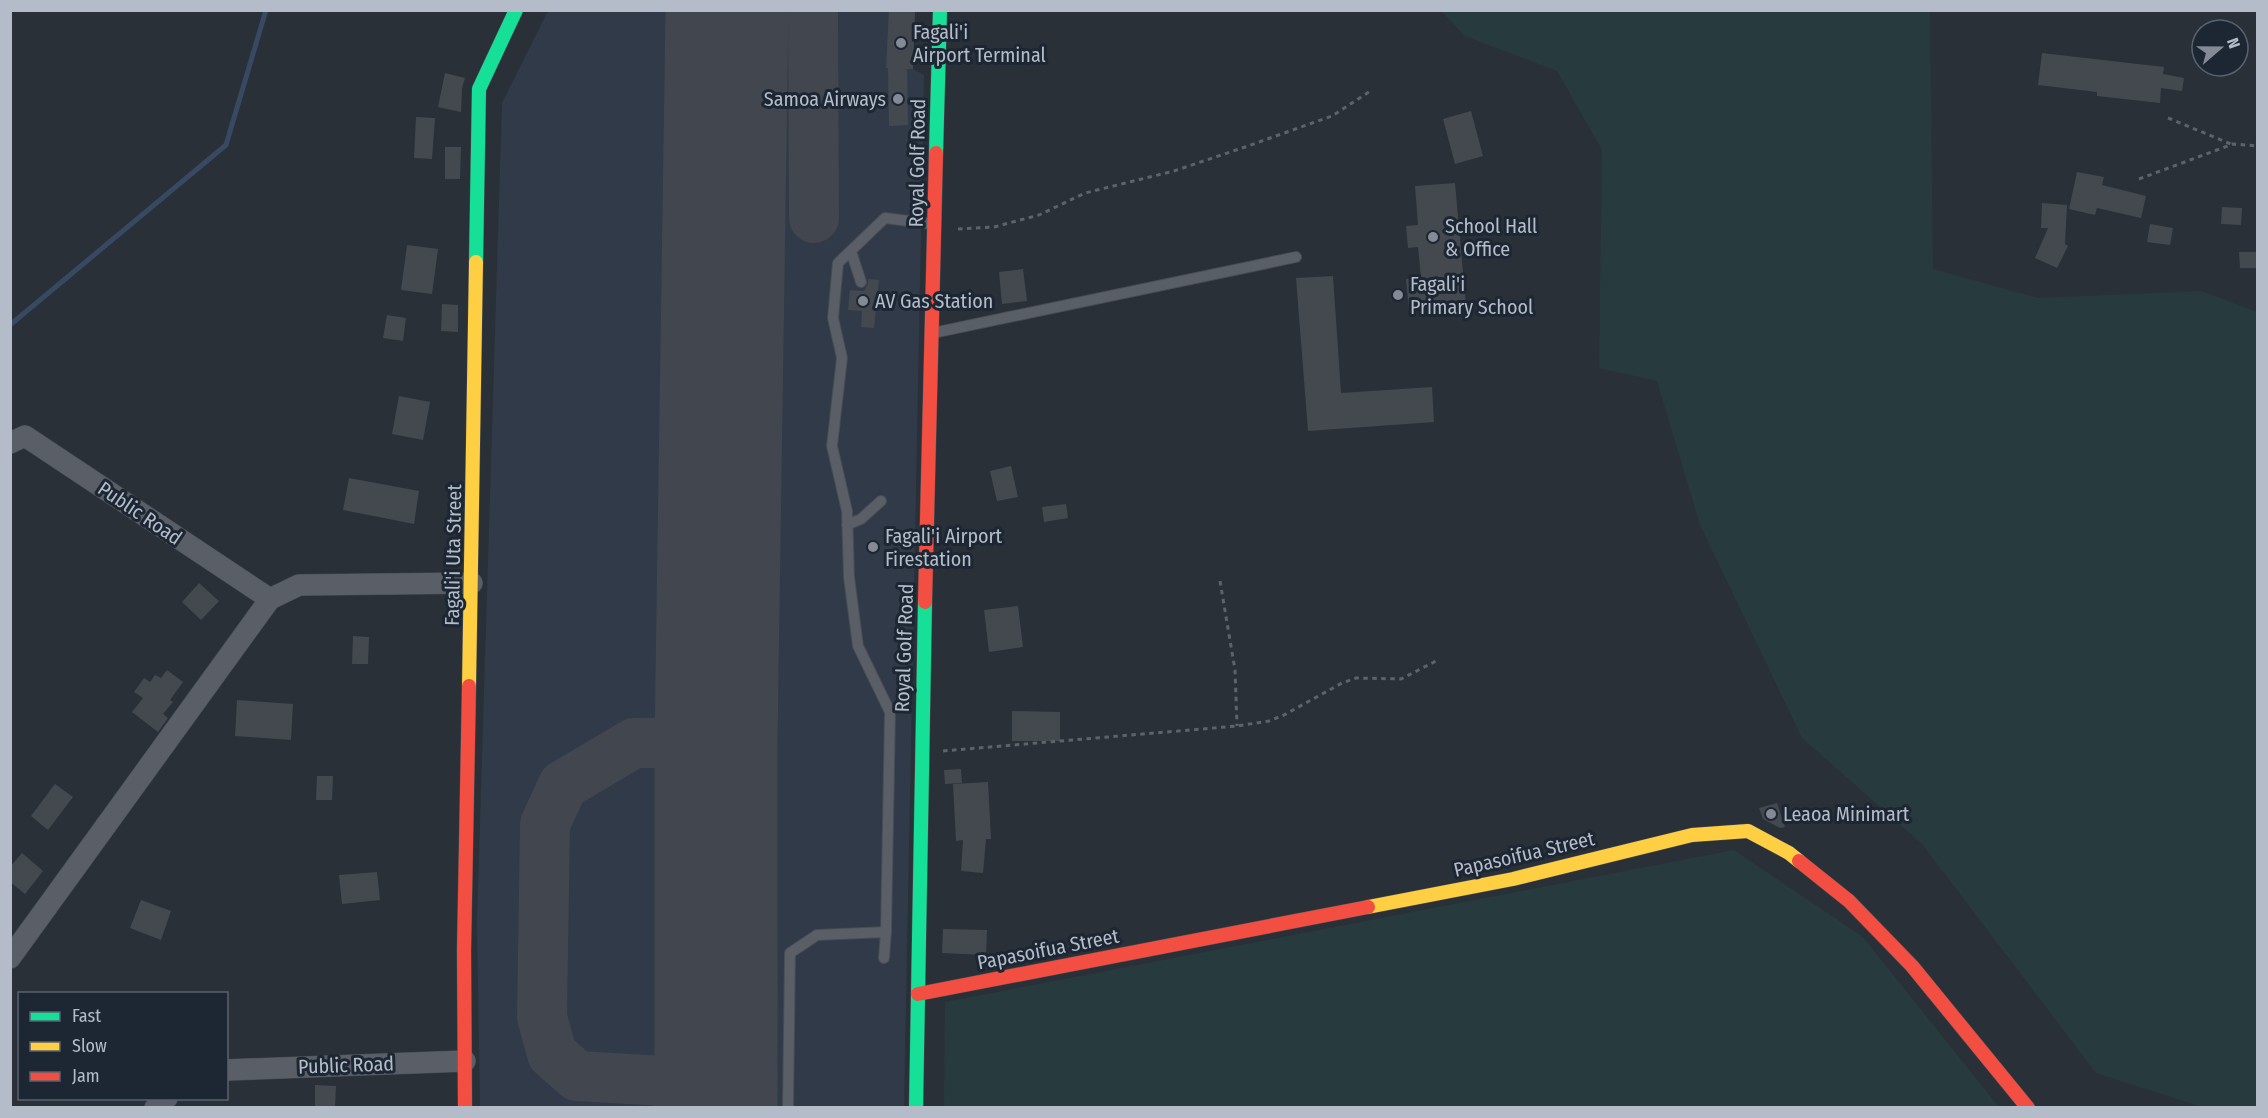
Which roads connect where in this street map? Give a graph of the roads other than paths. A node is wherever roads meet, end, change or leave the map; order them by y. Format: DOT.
graph roads {
  1 [pos="516,10"];
  2 [pos="940,10"];
  3 [pos="935,228"];
  4 [pos="851,250"];
  5 [pos="1296,257"];
  6 [pos="861,282"];
  7 [pos="932,333"];
  8 [pos="10,443"];
  9 [pos="881,501"];
  10 [pos="847,525"];
  11 [pos="472,583"];
  12 [pos="270,599"];
  13 [pos="886,932"];
  14 [pos="884,957"];
  15 [pos="10,958"];
  16 [pos="918,994"];
  17 [pos="465,1061"];
  18 [pos="228,1070"];
  19 [pos="465,1107"];
  20 [pos="788,1107"];
  21 [pos="916,1107"];
  22 [pos="2028,1107"];
  1 -- 11 [label="street, Fagali'i Uta Street"];
  2 -- 3 [label="street, Royal Golf Road"];
  3 -- 4 [label="lane"];
  3 -- 7 [label="street, Royal Golf Road"];
  4 -- 6 [label="lane"];
  4 -- 10 [label="lane"];
  5 -- 7 [label="lane"];
  7 -- 16 [label="street, Royal Golf Road"];
  8 -- 12 [label="street, Public Road"];
  9 -- 10 [label="lane"];
  10 -- 13 [label="lane"];
  11 -- 12 [label="street"];
  11 -- 17 [label="street, Fagali'i Uta Street"];
  12 -- 15 [label="street"];
  13 -- 14 [label="lane"];
  13 -- 20 [label="lane"];
  16 -- 21 [label="street, Royal Golf Road"];
  16 -- 22 [label="street, Papasoifua Street"];
  17 -- 18 [label="street, Public Road"];
  17 -- 19 [label="street, Fagali'i Uta Street"];
}
